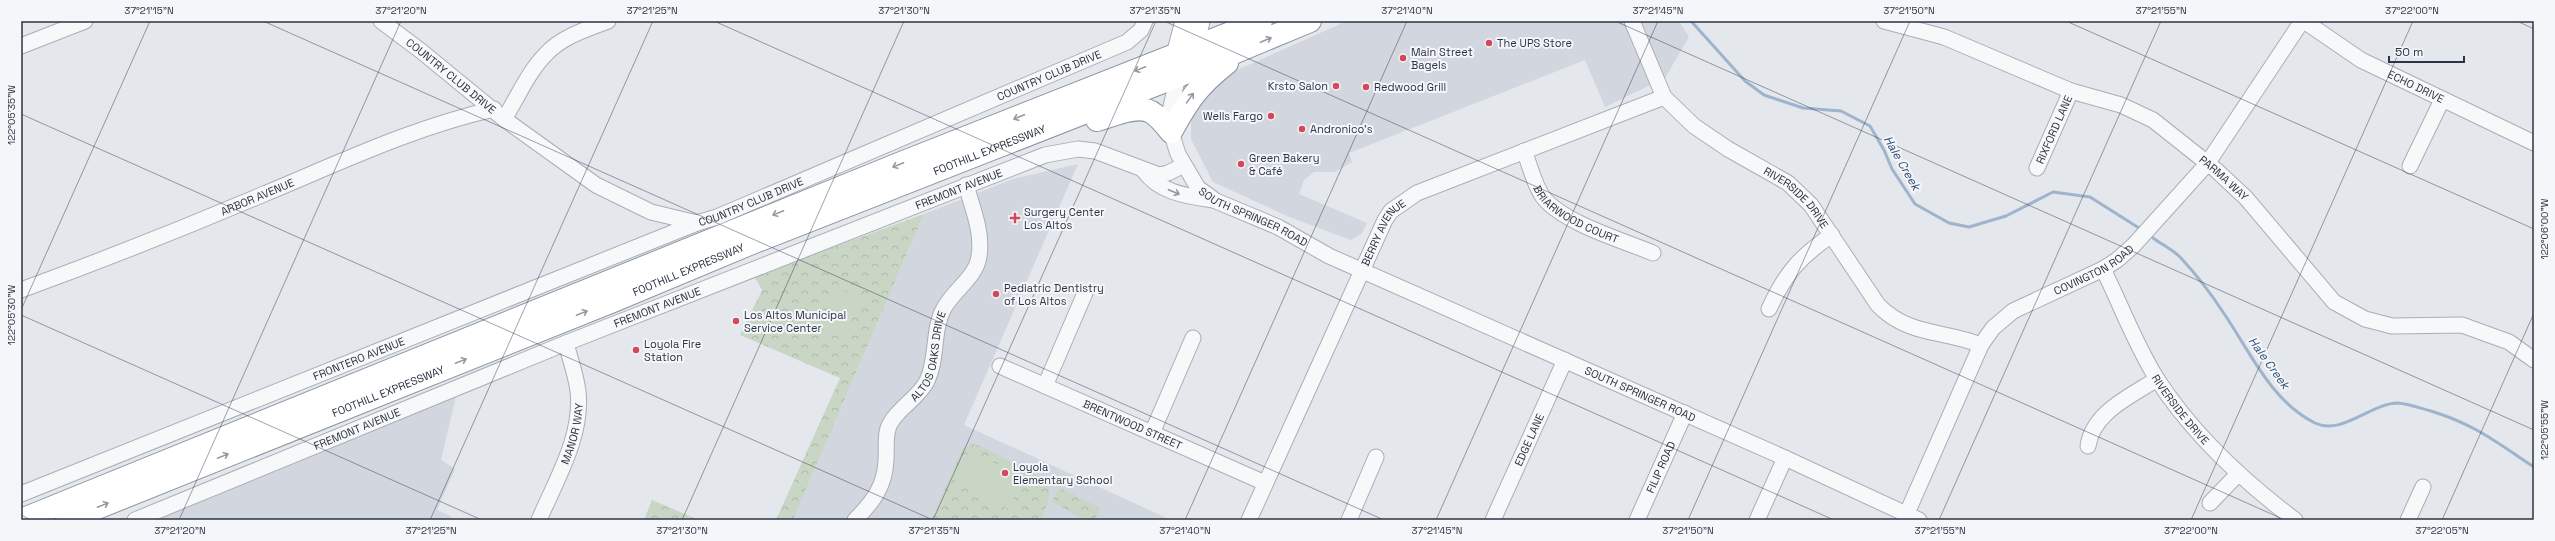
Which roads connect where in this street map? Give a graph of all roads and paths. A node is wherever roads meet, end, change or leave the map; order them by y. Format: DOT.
graph roads {
  1 [pos="85,21"];
  2 [pos="380,21"];
  3 [pos="608,21"];
  4 [pos="1145,21"];
  5 [pos="1185,21"];
  6 [pos="1200,21"];
  7 [pos="1310,21"];
  8 [pos="1632,21"];
  9 [pos="1884,21"];
  10 [pos="2303,21"];
  11 [pos="1248,22"];
  12 [pos="21,46"];
  13 [pos="1245,49"];
  14 [pos="1183,60"];
  15 [pos="2071,91"];
  16 [pos="1664,96"];
  17 [pos="2442,100"];
  18 [pos="499,114"];
  19 [pos="1054,124"];
  20 [pos="1171,132"];
  21 [pos="2534,143"];
  22 [pos="1524,152"];
  23 [pos="2208,164"];
  24 [pos="1184,165"];
  25 [pos="2410,166"];
  26 [pos="2037,168"];
  27 [pos="1143,170"];
  28 [pos="966,185"];
  29 [pos="1216,201"];
  30 [pos="697,223"];
  31 [pos="1832,235"];
  32 [pos="1653,253"];
  33 [pos="1329,256"];
  34 [pos="2103,269"];
  35 [pos="1361,270"];
  36 [pos="1353,287"];
  37 [pos="21,290"];
  38 [pos="1085,293"];
  39 [pos="1769,309"];
  40 [pos="1193,338"];
  41 [pos="566,343"];
  42 [pos="1981,345"];
  43 [pos="1565,360"];
  44 [pos="2534,360"];
  45 [pos="1000,366"];
  46 [pos="2157,379"];
  47 [pos="1045,386"];
  48 [pos="1685,413"];
  49 [pos="1152,433"];
  50 [pos="2088,446"];
  51 [pos="1376,457"];
  52 [pos="1785,458"];
  53 [pos="2237,474"];
  54 [pos="1265,483"];
  55 [pos="2423,487"];
  56 [pos="21,494"];
  57 [pos="2210,503"];
  58 [pos="1255,518"];
  59 [pos="1910,518"];
  60 [pos="21,520"];
  61 [pos="67,520"];
  62 [pos="135,520"];
  63 [pos="538,520"];
  64 [pos="855,520"];
  65 [pos="1349,520"];
  66 [pos="1493,520"];
  67 [pos="1637,520"];
  68 [pos="1757,520"];
  69 [pos="2295,520"];
  70 [pos="2408,520"];
  1 -- 12 [label="street"];
  2 -- 18 [label="street, COUNTRY CLUB DRIVE"];
  3 -- 18 [label="street"];
  4 -- 30 [label="street, COUNTRY CLUB DRIVE"];
  5 -- 14 [label="main road"];
  6 -- 14 [label="main road"];
  13 -- 7 [label="highway, FOOTHILL EXPRESSWAY, one-way"];
  8 -- 16 [label="street, RIVERSIDE DRIVE"];
  9 -- 15 [label="street, PARMA WAY"];
  10 -- 17 [label="street, ECHO DRIVE"];
  10 -- 23 [label="street, COVINGTON ROAD"];
  11 -- 14 [label="highway, FOOTHILL EXPRESSWAY"];
  13 -- 14 [label="highway, FOOTHILL EXPRESSWAY"];
  20 -- 13 [label="highway, one-way"];
  14 -- 19 [label="highway, FOOTHILL EXPRESSWAY"];
  14 -- 20 [label="street, SOUTH SPRINGER ROAD"];
  14 -- 60 [label="highway, FOOTHILL EXPRESSWAY, one-way"];
  15 -- 23 [label="street, PARMA WAY"];
  15 -- 26 [label="street, RIXFORD LANE"];
  16 -- 22 [label="street, BERRY AVENUE"];
  16 -- 31 [label="street, RIVERSIDE DRIVE"];
  17 -- 21 [label="street, ECHO DRIVE"];
  17 -- 25 [label="street"];
  18 -- 30 [label="street, COUNTRY CLUB DRIVE"];
  18 -- 37 [label="street, ARBOR AVENUE"];
  19 -- 20 [label="highway"];
  61 -- 19 [label="highway, FOOTHILL EXPRESSWAY, one-way"];
  20 -- 24 [label="street, SOUTH SPRINGER ROAD"];
  22 -- 32 [label="street, BRIARWOOD COURT"];
  22 -- 35 [label="street, BERRY AVENUE"];
  23 -- 34 [label="street, COVINGTON ROAD"];
  23 -- 44 [label="street, PARMA WAY"];
  24 -- 27 [label="street, FREMONT AVENUE"];
  24 -- 29 [label="street, SOUTH SPRINGER ROAD"];
  27 -- 28 [label="street, FREMONT AVENUE"];
  27 -- 29 [label="street, one-way"];
  28 -- 41 [label="street, FREMONT AVENUE"];
  28 -- 64 [label="street, ALTOS OAKS DRIVE"];
  29 -- 33 [label="street, SOUTH SPRINGER ROAD"];
  30 -- 56 [label="street, FRONTERO AVENUE"];
  31 -- 39 [label="street"];
  31 -- 42 [label="street, RIVERSIDE DRIVE"];
  33 -- 35 [label="street, SOUTH SPRINGER ROAD"];
  33 -- 36 [label="street"];
  34 -- 42 [label="street, COVINGTON ROAD"];
  34 -- 46 [label="street, RIVERSIDE DRIVE"];
  35 -- 36 [label="street, BERRY AVENUE"];
  35 -- 43 [label="street, SOUTH SPRINGER ROAD"];
  36 -- 54 [label="street, BERRY AVENUE"];
  38 -- 47 [label="street"];
  40 -- 49 [label="street"];
  41 -- 62 [label="street, FREMONT AVENUE"];
  41 -- 63 [label="street, MANOR WAY"];
  42 -- 59 [label="street, COVINGTON ROAD"];
  43 -- 48 [label="street, SOUTH SPRINGER ROAD"];
  43 -- 66 [label="street, EDGE LANE"];
  45 -- 47 [label="street, BRENTWOOD STREET"];
  46 -- 50 [label="street"];
  46 -- 53 [label="street, RIVERSIDE DRIVE"];
  47 -- 49 [label="street, BRENTWOOD STREET"];
  48 -- 52 [label="street, SOUTH SPRINGER ROAD"];
  48 -- 67 [label="street, FILIP ROAD"];
  49 -- 54 [label="street, BRENTWOOD STREET"];
  51 -- 65 [label="street"];
  52 -- 59 [label="street, SOUTH SPRINGER ROAD"];
  52 -- 68 [label="street"];
  53 -- 57 [label="street"];
  53 -- 69 [label="street, RIVERSIDE DRIVE"];
  54 -- 58 [label="street, BERRY AVENUE"];
  55 -- 70 [label="street"];
}
